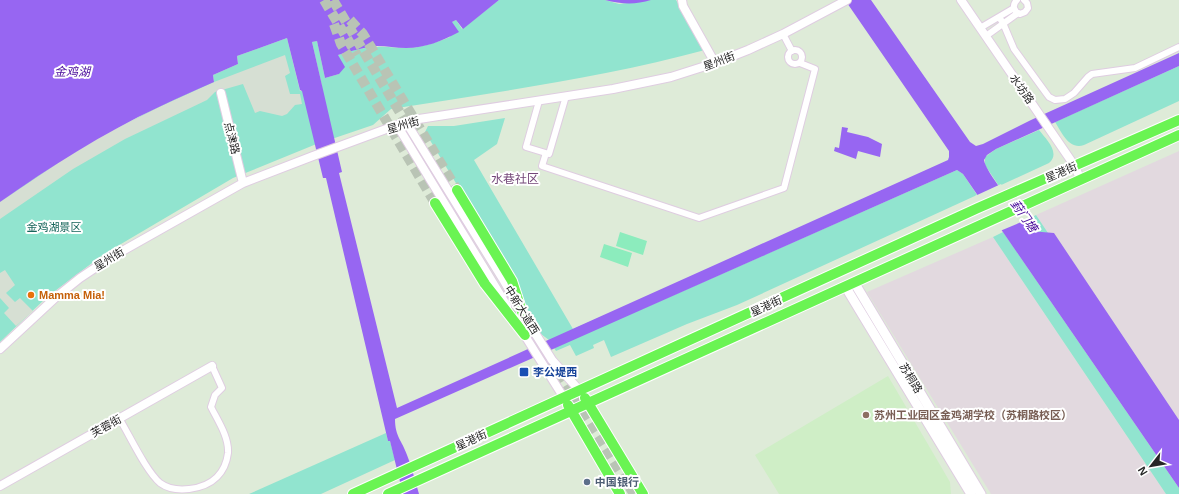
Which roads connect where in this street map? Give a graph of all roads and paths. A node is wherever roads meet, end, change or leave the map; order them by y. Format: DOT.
graph roads {
  1 [pos="682,0"];
  2 [pos="847,0"];
  3 [pos="961,0"];
  4 [pos="1017,0"];
  5 [pos="1024,0"];
  6 [pos="1016,11"];
  7 [pos="999,17"];
  8 [pos="1003,23"];
  9 [pos="980,28"];
  10 [pos="783,34"];
  11 [pos="986,36"];
  12 [pos="1179,48"];
  13 [pos="792,51"];
  14 [pos="715,63"];
  15 [pos="800,63"];
  16 [pos="221,93"];
  17 [pos="566,96"];
  18 [pos="539,101"];
  19 [pos="1179,120"];
  20 [pos="406,122"];
  21 [pos="397,125"];
  22 [pos="1179,135"];
  23 [pos="546,154"];
  24 [pos="1074,165"];
  25 [pos="1081,180"];
  26 [pos="243,183"];
  27 [pos="457,190"];
  28 [pos="435,203"];
  29 [pos="850,284"];
  30 [pos="522,312"];
  31 [pos="525,335"];
  32 [pos="0,349"];
  33 [pos="212,366"];
  34 [pos="580,391"];
  35 [pos="564,398"];
  36 [pos="588,403"];
  37 [pos="571,411"];
  38 [pos="928,414"];
  39 [pos="120,418"];
  40 [pos="0,486"];
  41 [pos="354,494"];
  42 [pos="388,494"];
  43 [pos="620,494"];
  44 [pos="643,494"];
  45 [pos="970,494"];
  46 [pos="980,494"];
  1 -- 14 [label="street"];
  2 -- 10 [label="street, 星州街"];
  3 -- 9 [label="street, 水坊路"];
  4 -- 6 [label="street"];
  5 -- 6 [label="street"];
  6 -- 7 [label="street"];
  6 -- 8 [label="street"];
  7 -- 8 [label="street"];
  7 -- 9 [label="street"];
  8 -- 11 [label="street"];
  8 -- 12 [label="street"];
  9 -- 11 [label="street, 水坊路"];
  10 -- 13 [label="street"];
  10 -- 14 [label="street, 星州街"];
  11 -- 24 [label="street, 水坊路"];
  13 -- 15 [label="street"];
  13 -- 15 [label="street"];
  14 -- 17 [label="street, 星州街"];
  15 -- 23 [label="street"];
  16 -- 26 [label="street, 点津路"];
  17 -- 18 [label="street, 星州街"];
  17 -- 23 [label="street"];
  18 -- 20 [label="street, 星州街"];
  18 -- 23 [label="street"];
  19 -- 24 [label="main road, 星港街"];
  20 -- 21 [label="street, 星州街"];
  20 -- 30 [label="street, 中新大道西"];
  21 -- 26 [label="street, 星州街"];
  21 -- 31 [label="street, 中新大道西"];
  22 -- 25 [label="main road, 星港街"];
  24 -- 25 [label="street, 水坊路"];
  24 -- 34 [label="main road, 星港街"];
  25 -- 29 [label="main road, 星港街"];
  26 -- 32 [label="street, 星州街"];
  27 -- 30 [label="main road"];
  28 -- 31 [label="main road"];
  29 -- 36 [label="main road, 星港街"];
  29 -- 38 [label="main road, 苏桐路"];
  30 -- 34 [label="street, 中新大道西"];
  31 -- 35 [label="street, 中新大道西"];
  33 -- 39 [label="street, 芙蓉街"];
  33 -- 39 [label="street"];
  34 -- 35 [label="main road, 星港街"];
  34 -- 36 [label="main road, 中新大道西"];
  35 -- 37 [label="main road, 中新大道西"];
  35 -- 41 [label="main road, 星港街"];
  36 -- 37 [label="main road, 星港街"];
  36 -- 44 [label="main road, 中新大道西"];
  37 -- 42 [label="main road, 星港街"];
  37 -- 43 [label="main road, 中新大道西"];
  38 -- 45 [label="main road, 苏桐路"];
  38 -- 46 [label="main road, 苏桐路"];
  39 -- 40 [label="street, 芙蓉街"];
  45 -- 46 [label="main road"];
}
